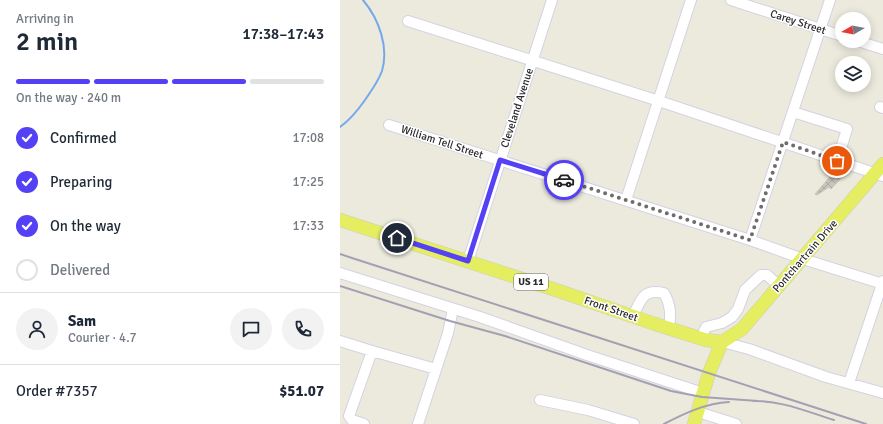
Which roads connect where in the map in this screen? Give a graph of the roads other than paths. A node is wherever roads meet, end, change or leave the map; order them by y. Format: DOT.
graph roads {
  1 [pos="552,0"];
  2 [pos="692,0"];
  3 [pos="731,0"];
  4 [pos="830,0"];
  5 [pos="408,21"];
  6 [pos="821,29"];
  7 [pos="835,34"];
  8 [pos="871,45"];
  9 [pos="883,49"];
  10 [pos="533,61"];
  11 [pos="659,101"];
  12 [pos="793,112"];
  13 [pos="389,125"];
  14 [pos="783,142"];
  15 [pos="500,160"];
  16 [pos="837,161"];
  17 [pos="880,171"];
  18 [pos="626,200"];
  19 [pos="340,220"];
  20 [pos="750,240"];
  21 [pos="803,259"];
  22 [pos="468,261"];
  23 [pos="340,274"];
  24 [pos="883,283"];
  25 [pos="779,286"];
  26 [pos="740,305"];
  27 [pos="453,309"];
  28 [pos="632,316"];
  29 [pos="752,318"];
  30 [pos="669,328"];
  31 [pos="701,338"];
  32 [pos="340,341"];
  33 [pos="722,342"];
  34 [pos="372,351"];
  35 [pos="436,369"];
  36 [pos="849,383"];
  37 [pos="703,393"];
  38 [pos="883,394"];
  39 [pos="540,400"];
  40 [pos="696,418"];
  41 [pos="364,424"];
  42 [pos="418,424"];
  43 [pos="634,424"];
  44 [pos="736,424"];
  1 -- 10 [label="street, Cleveland Avenue"];
  2 -- 11 [label="street"];
  3 -- 6 [label="street, Carey Street"];
  4 -- 6 [label="street"];
  5 -- 10 [label="street"];
  6 -- 7 [label="street, Carey Street"];
  6 -- 12 [label="street"];
  8 -- 9 [label="street"];
  10 -- 11 [label="street"];
  10 -- 15 [label="street, Cleveland Avenue"];
  11 -- 14 [label="street"];
  11 -- 18 [label="street"];
  12 -- 14 [label="street"];
  12 -- 16 [label="street"];
  13 -- 15 [label="street, William Tell Street"];
  14 -- 16 [label="street"];
  14 -- 20 [label="street"];
  15 -- 18 [label="street, William Tell Street"];
  15 -- 22 [label="street, Cleveland Avenue"];
  16 -- 17 [label="street"];
  17 -- 21 [label="main road, Pontchartrain Drive"];
  18 -- 20 [label="street, William Tell Street"];
  19 -- 22 [label="main road, Front Street / US 11"];
  20 -- 21 [label="street, William Tell Street"];
  21 -- 24 [label="street, William Tell Street"];
  21 -- 25 [label="main road, Pontchartrain Drive"];
  22 -- 28 [label="main road, Front Street / US 11"];
  23 -- 27 [label="street"];
  24 -- 36 [label="street"];
  25 -- 26 [label="street"];
  25 -- 29 [label="main road, Pontchartrain Drive"];
  26 -- 29 [label="street"];
  26 -- 31 [label="street"];
  27 -- 35 [label="street"];
  27 -- 37 [label="street"];
  28 -- 30 [label="main road, Front Street / US 11"];
  28 -- 30 [label="street"];
  29 -- 33 [label="main road, Pontchartrain Drive"];
  30 -- 31 [label="main road, Front Street / US 11"];
  31 -- 33 [label="main road, Front Street / US 11"];
  32 -- 34 [label="street"];
  33 -- 36 [label="street, Front Street"];
  33 -- 37 [label="main road"];
  34 -- 35 [label="street"];
  34 -- 41 [label="street"];
  35 -- 42 [label="street"];
  36 -- 38 [label="street, Front Street"];
  37 -- 40 [label="main road"];
  39 -- 43 [label="street"];
  40 -- 44 [label="street"];
}
